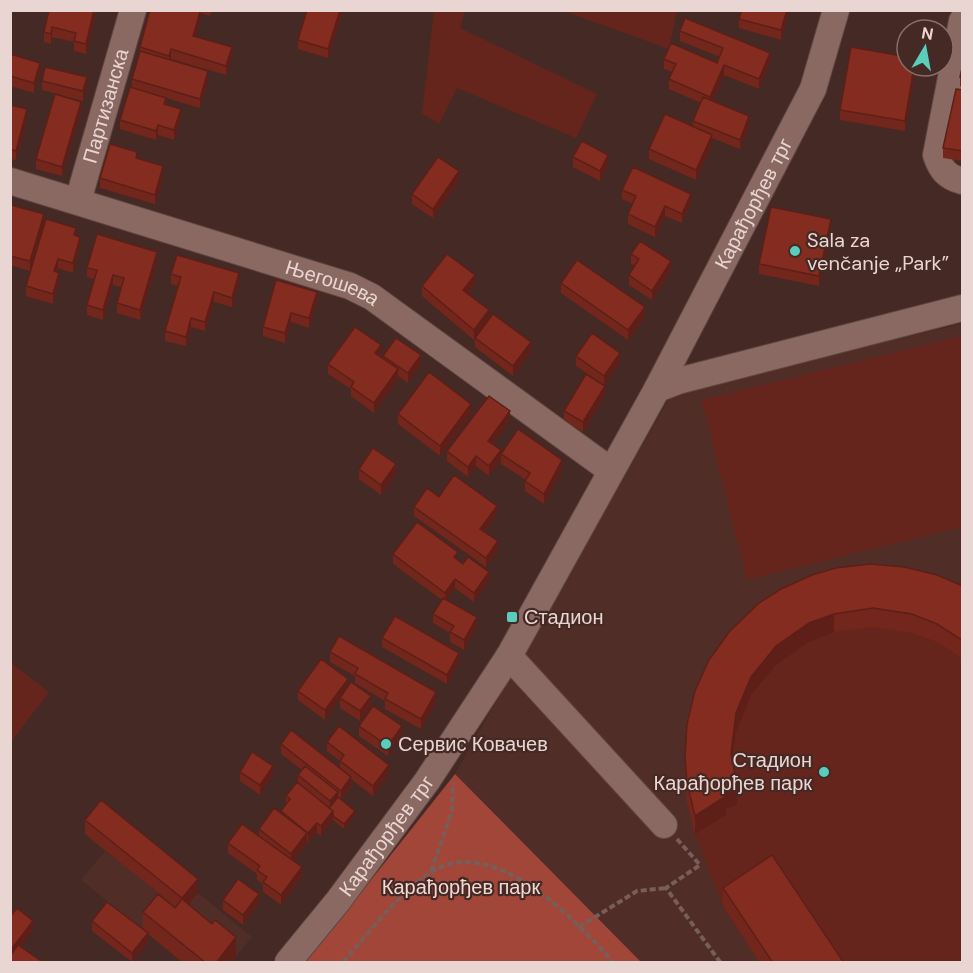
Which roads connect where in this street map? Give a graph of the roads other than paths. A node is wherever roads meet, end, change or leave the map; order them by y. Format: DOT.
graph roads {
  1 [pos="133,10"];
  2 [pos="836,10"];
  3 [pos="963,21"];
  4 [pos="10,181"];
  5 [pos="963,182"];
  6 [pos="78,201"];
  7 [pos="963,308"];
  8 [pos="657,389"];
  9 [pos="610,470"];
  10 [pos="509,656"];
  11 [pos="664,825"];
  12 [pos="288,963"];
  1 -- 6 [label="street, Партизанска"];
  2 -- 8 [label="street, Карађорђев трг"];
  3 -- 5 [label="street"];
  4 -- 6 [label="street, Његошева"];
  6 -- 9 [label="street, Његошева"];
  7 -- 8 [label="street"];
  8 -- 9 [label="street, Карађорђев трг"];
  9 -- 10 [label="street, Карађорђев трг"];
  10 -- 11 [label="street"];
  10 -- 12 [label="street, Карађорђев трг"];
}
